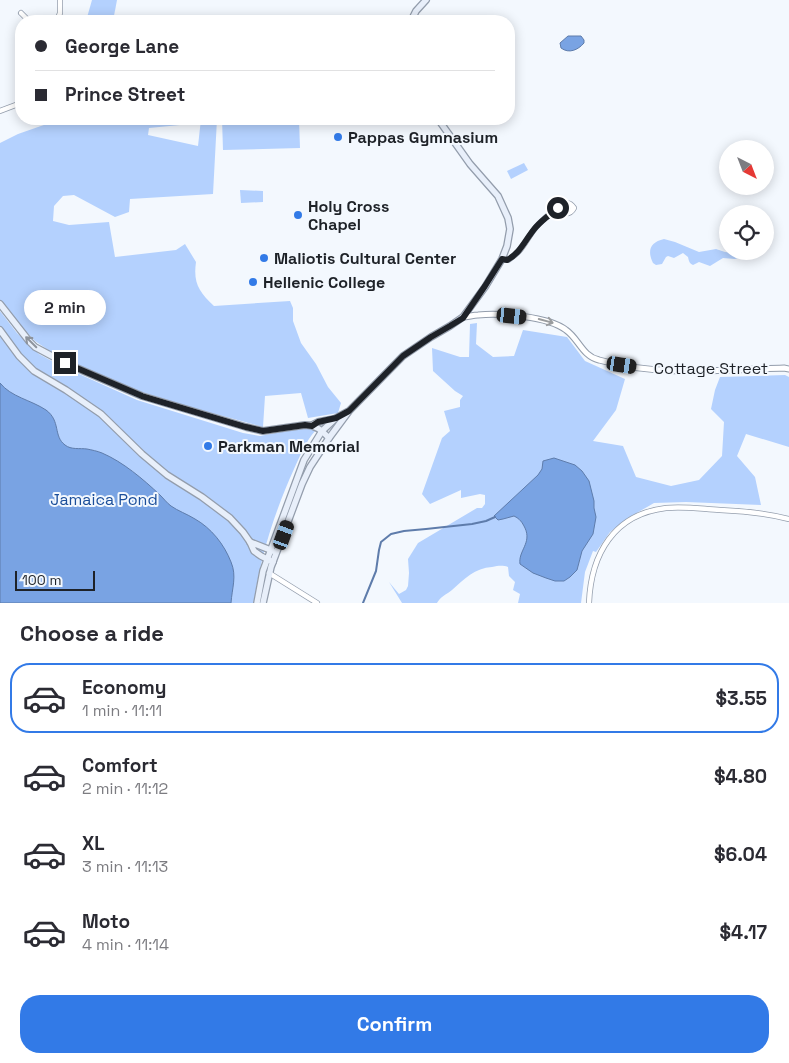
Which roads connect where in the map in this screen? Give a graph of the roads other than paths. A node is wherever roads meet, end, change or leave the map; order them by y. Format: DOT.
graph roads {
  1 [pos="60,0"];
  2 [pos="426,0"];
  3 [pos="59,15"];
  4 [pos="414,15"];
  5 [pos="15,105"];
  6 [pos="0,111"];
  7 [pos="442,125"];
  8 [pos="556,210"];
  9 [pos="502,259"];
  10 [pos="0,304"];
  11 [pos="463,318"];
  12 [pos="0,330"];
  13 [pos="787,368"];
  14 [pos="349,411"];
  15 [pos="336,418"];
  16 [pos="312,426"];
  17 [pos="322,431"];
  18 [pos="329,438"];
  19 [pos="789,518"];
  20 [pos="250,542"];
  21 [pos="274,551"];
  22 [pos="270,561"];
  23 [pos="269,573"];
  24 [pos="257,603"];
  25 [pos="263,603"];
  26 [pos="317,603"];
  27 [pos="589,603"];
  1 -- 3 [label="street"];
  2 -- 4 [label="main road"];
  5 -- 6 [label="street"];
  7 -- 9 [label="main road"];
  8 -- 9 [label="street"];
  9 -- 11 [label="main road"];
  16 -- 10 [label="main road, one-way"];
  11 -- 13 [label="street, Cottage Street, one-way"];
  11 -- 14 [label="main road, Cottage Street"];
  12 -- 20 [label="main road"];
  14 -- 15 [label="main road"];
  14 -- 18 [label="main road"];
  15 -- 16 [label="main road"];
  15 -- 17 [label="main road"];
  16 -- 17 [label="main road"];
  17 -- 18 [label="main road"];
  17 -- 21 [label="main road"];
  18 -- 21 [label="main road"];
  19 -- 27 [label="street"];
  20 -- 21 [label="main road"];
  20 -- 22 [label="main road"];
  21 -- 22 [label="main road"];
  22 -- 23 [label="main road"];
  22 -- 24 [label="main road"];
  23 -- 25 [label="main road"];
  23 -- 26 [label="street"];
}
